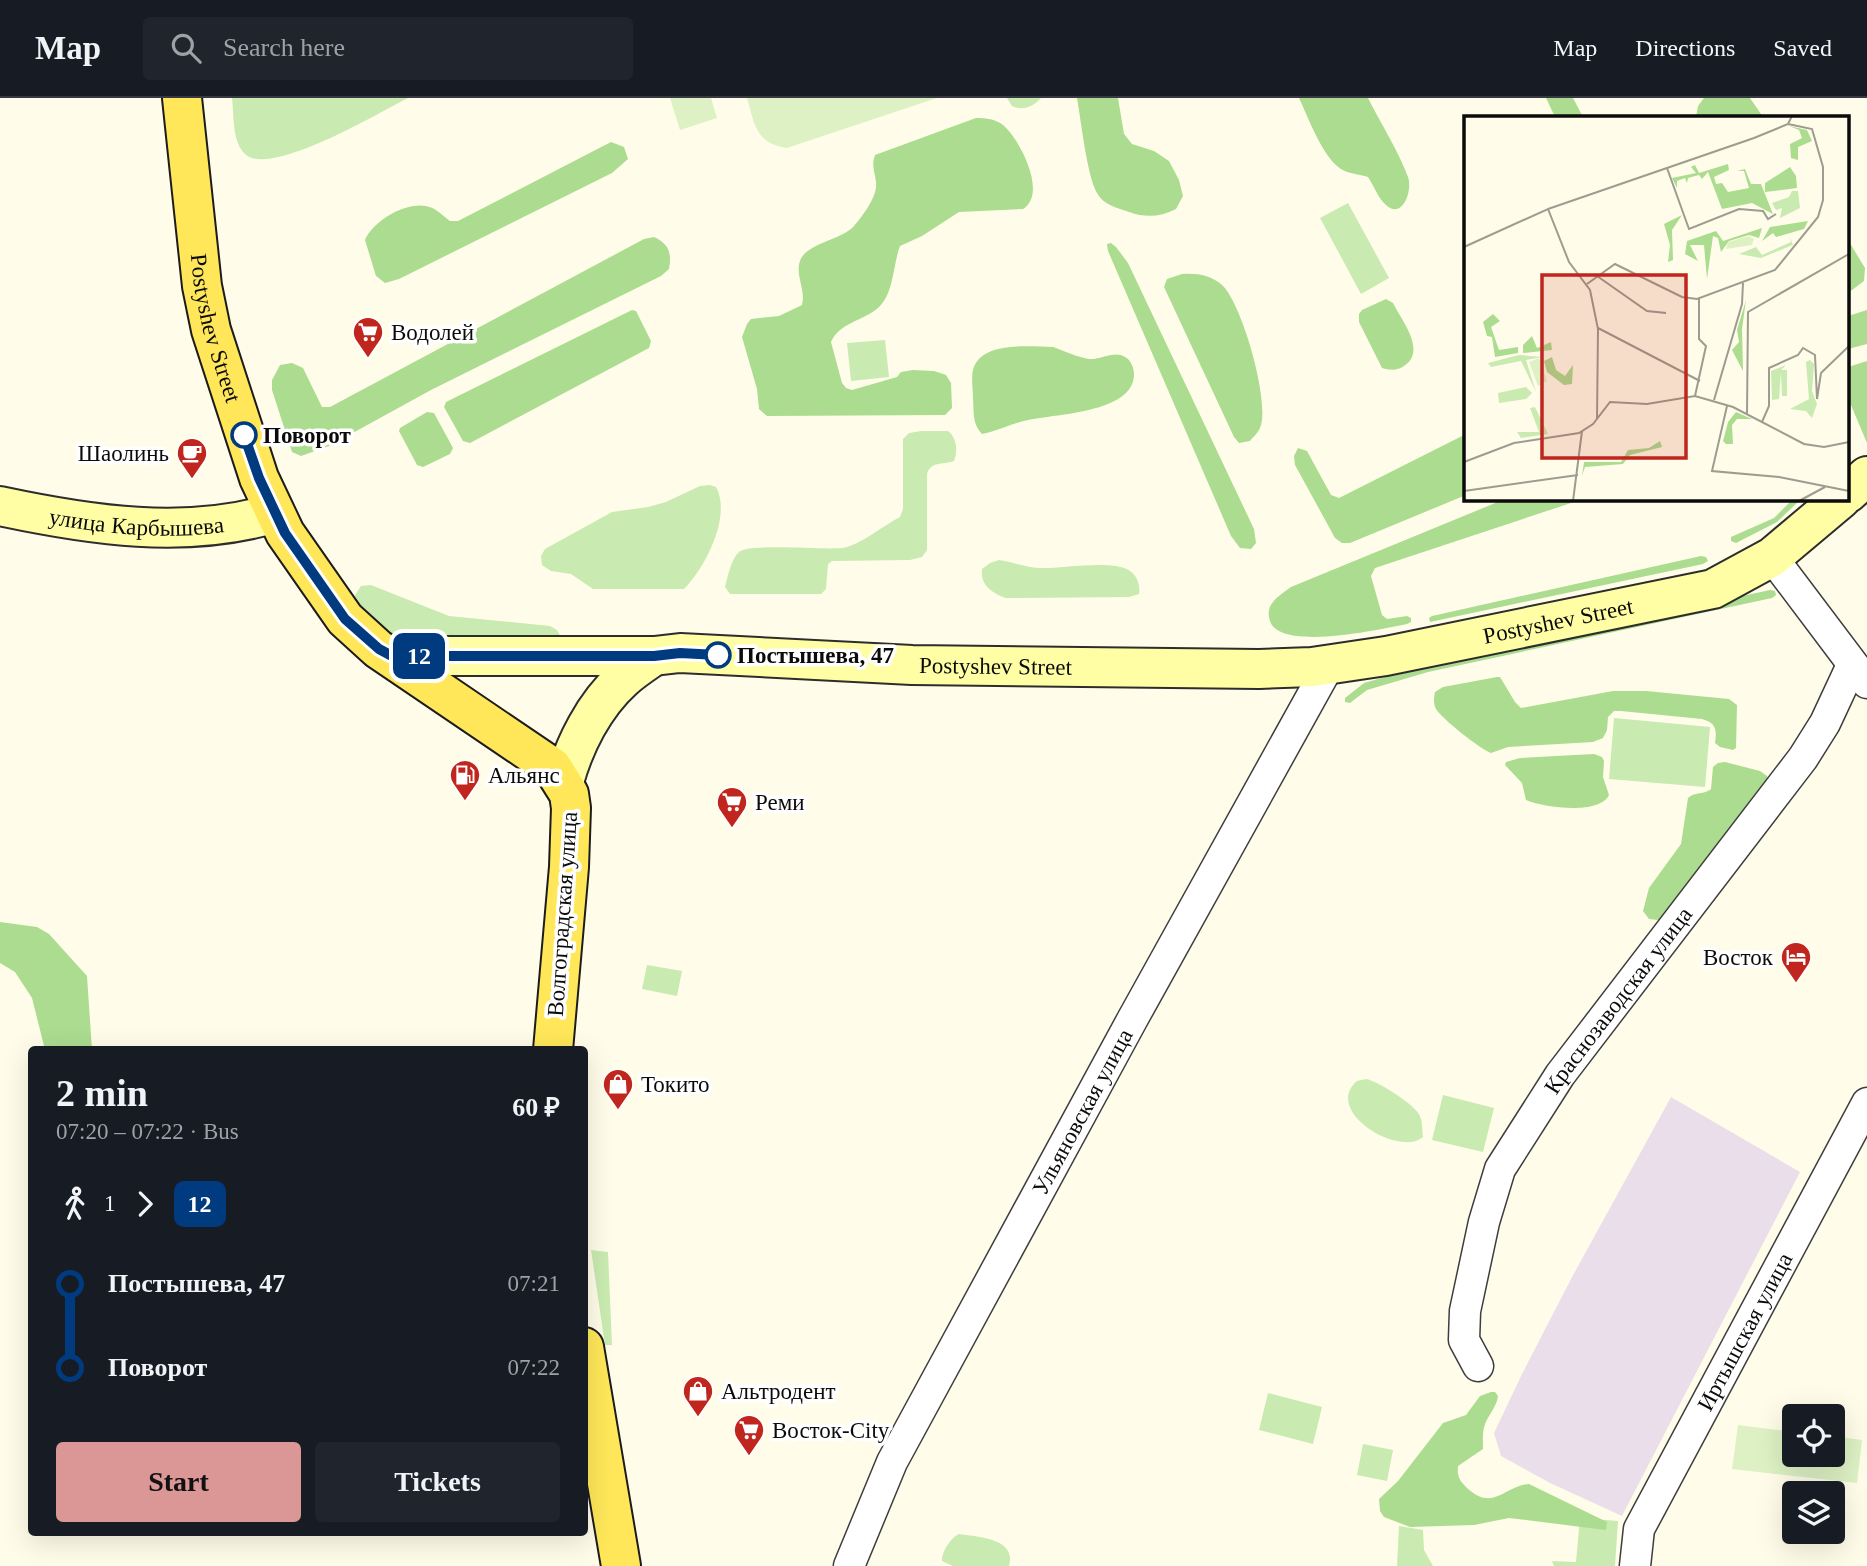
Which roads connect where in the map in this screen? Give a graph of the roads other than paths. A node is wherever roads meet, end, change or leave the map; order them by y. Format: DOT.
graph roads {
  1 [pos="182,98"];
  2 [pos="1867,476"];
  3 [pos="1850,491"];
  4 [pos="1840,500"];
  5 [pos="0,506"];
  6 [pos="275,513"];
  7 [pos="1772,556"];
  8 [pos="392,656"];
  9 [pos="654,656"];
  10 [pos="1329,665"];
  11 [pos="1859,674"];
  12 [pos="564,782"];
  13 [pos="553,1046"];
  14 [pos="1867,1102"];
  15 [pos="1478,1366"];
  16 [pos="588,1371"];
  17 [pos="621,1566"];
  18 [pos="849,1566"];
  19 [pos="1635,1566"];
  1 -- 6 [label="main road, Postyshev Street"];
  2 -- 3 [label="main road"];
  4 -- 7 [label="main road, Postyshev Street"];
  5 -- 6 [label="main road, улица Карбышева"];
  6 -- 8 [label="main road, Postyshev Street"];
  7 -- 10 [label="main road, Postyshev Street"];
  7 -- 11 [label="street"];
  8 -- 9 [label="main road, Postyshev Street"];
  8 -- 12 [label="main road, Волгоградская улица"];
  9 -- 10 [label="main road, Postyshev Street"];
  9 -- 12 [label="main road"];
  10 -- 18 [label="street, Ульяновская улица"];
  11 -- 15 [label="street, Краснозаводская улица"];
  12 -- 13 [label="main road, Волгоградская улица"];
  14 -- 19 [label="street, Иртышская улица"];
  16 -- 17 [label="main road"];
}
